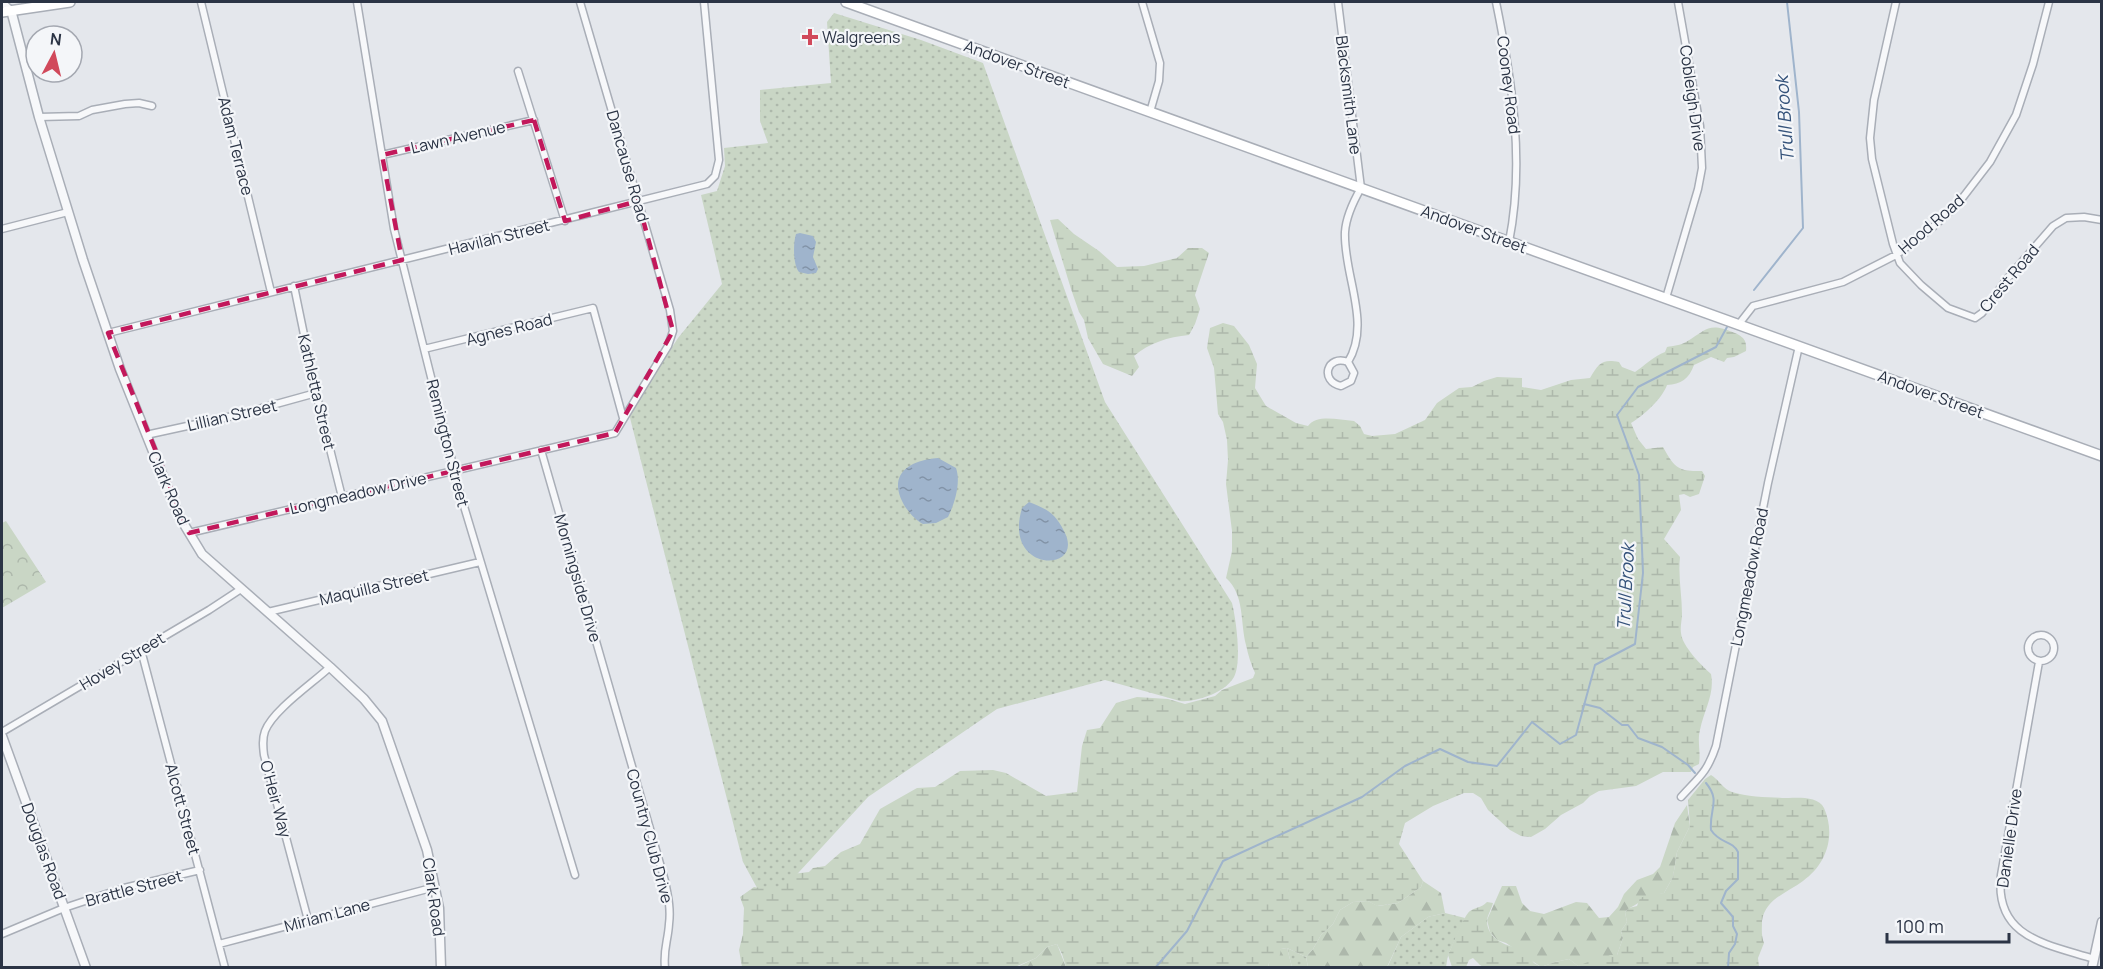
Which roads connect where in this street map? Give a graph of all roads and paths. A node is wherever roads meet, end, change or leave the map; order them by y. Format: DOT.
graph roads {
  1 [pos="2,2"];
  2 [pos="70,2"];
  3 [pos="201,2"];
  4 [pos="357,2"];
  5 [pos="580,2"];
  6 [pos="704,2"];
  7 [pos="846,2"];
  8 [pos="1142,2"];
  9 [pos="1338,2"];
  10 [pos="1496,2"];
  11 [pos="1678,2"];
  12 [pos="1896,2"];
  13 [pos="2049,2"];
  14 [pos="7,8"];
  15 [pos="518,71"];
  16 [pos="152,106"];
  17 [pos="1150,112"];
  18 [pos="39,117"];
  19 [pos="534,120"];
  20 [pos="382,155"];
  21 [pos="1361,188"];
  22 [pos="638,201"];
  23 [pos="68,212"];
  24 [pos="2102,220"];
  25 [pos="565,221"];
  26 [pos="2,229"];
  27 [pos="1509,242"];
  28 [pos="1896,255"];
  29 [pos="402,260"];
  30 [pos="294,286"];
  31 [pos="271,292"];
  32 [pos="1666,298"];
  33 [pos="1739,324"];
  34 [pos="673,331"];
  35 [pos="108,333"];
  36 [pos="1799,346"];
  37 [pos="424,349"];
  38 [pos="1348,362"];
  39 [pos="316,393"];
  40 [pos="623,418"];
  41 [pos="146,435"];
  42 [pos="541,450"];
  43 [pos="2102,456"];
  44 [pos="454,470"];
  45 [pos="342,497"];
  46 [pos="189,533"];
  47 [pos="480,562"];
  48 [pos="241,589"];
  49 [pos="268,612"];
  50 [pos="141,650"];
  51 [pos="2039,662"];
  52 [pos="330,667"];
  53 [pos="614,707"];
  54 [pos="2,734"];
  55 [pos="1681,797"];
  56 [pos="200,870"];
  57 [pos="575,875"];
  58 [pos="435,887"];
  59 [pos="64,908"];
  60 [pos="308,920"];
  61 [pos="2102,922"];
  62 [pos="2,934"];
  63 [pos="219,944"];
  64 [pos="2093,963"];
  65 [pos="86,968"];
  66 [pos="225,968"];
  67 [pos="441,968"];
  68 [pos="666,968"];
  1 -- 14 [label="street"];
  2 -- 14 [label="main road"];
  3 -- 31 [label="street, Adam Terrace"];
  4 -- 20 [label="street, Remington Street"];
  5 -- 22 [label="street, Dancause Road"];
  6 -- 22 [label="street, Havilah Street"];
  7 -- 17 [label="main road, Andover Street"];
  8 -- 17 [label="street"];
  9 -- 21 [label="street, Blacksmith Lane"];
  10 -- 27 [label="street, Cooney Road"];
  11 -- 32 [label="street, Cobleigh Drive"];
  12 -- 28 [label="street"];
  13 -- 28 [label="street, Hood Road"];
  14 -- 18 [label="street, Clark Road"];
  15 -- 19 [label="street"];
  16 -- 18 [label="street"];
  17 -- 21 [label="main road, Andover Street"];
  18 -- 23 [label="street, Clark Road"];
  19 -- 20 [label="street, Lawn Avenue"];
  19 -- 25 [label="street"];
  20 -- 29 [label="street, Remington Street"];
  21 -- 27 [label="main road, Andover Street"];
  21 -- 38 [label="street"];
  22 -- 25 [label="street, Havilah Street"];
  22 -- 34 [label="street, Dancause Road"];
  23 -- 26 [label="street"];
  23 -- 35 [label="street, Clark Road"];
  24 -- 28 [label="street, Crest Road"];
  25 -- 29 [label="street, Havilah Street"];
  27 -- 32 [label="main road, Andover Street"];
  28 -- 33 [label="street, Hood Road"];
  29 -- 30 [label="street, Havilah Street"];
  29 -- 37 [label="street, Remington Street"];
  30 -- 31 [label="street, Havilah Street"];
  30 -- 39 [label="street, Kathletta Street"];
  31 -- 35 [label="street, Havilah Street"];
  32 -- 33 [label="main road, Andover Street"];
  33 -- 36 [label="main road, Andover Street"];
  34 -- 40 [label="street, Longmeadow Drive"];
  35 -- 41 [label="street, Clark Road"];
  36 -- 43 [label="main road, Andover Street"];
  36 -- 55 [label="street, Longmeadow Road"];
  37 -- 40 [label="street, Agnes Road"];
  37 -- 44 [label="street, Remington Street"];
  38 -- 38 [label="street"];
  39 -- 41 [label="street, Lillian Street"];
  39 -- 45 [label="street, Kathletta Street"];
  40 -- 42 [label="street, Longmeadow Drive"];
  41 -- 46 [label="street, Clark Road"];
  42 -- 44 [label="street, Longmeadow Drive"];
  42 -- 53 [label="street, Morningside Drive"];
  44 -- 45 [label="street, Longmeadow Drive"];
  44 -- 47 [label="street, Remington Street"];
  45 -- 46 [label="street, Longmeadow Drive"];
  46 -- 48 [label="street, Clark Road"];
  47 -- 49 [label="street, Maquilla Street"];
  47 -- 57 [label="street, Remington Street"];
  48 -- 49 [label="street, Clark Road"];
  48 -- 50 [label="street, Hovey Street"];
  49 -- 52 [label="street, Clark Road"];
  50 -- 54 [label="street, Hovey Street"];
  50 -- 56 [label="street, Alcott Street"];
  51 -- 51 [label="street, Danielle Drive"];
  51 -- 64 [label="street, Danielle Drive"];
  52 -- 58 [label="street, Clark Road"];
  52 -- 60 [label="street, O'Heir Way"];
  53 -- 68 [label="street, Country Club Drive"];
  54 -- 59 [label="street, Douglas Road"];
  56 -- 59 [label="street, Brattle Street"];
  56 -- 63 [label="street, Alcott Street"];
  58 -- 60 [label="street, Miriam Lane"];
  58 -- 67 [label="street, Clark Road"];
  59 -- 62 [label="street, Brattle Street"];
  59 -- 65 [label="street, Douglas Road"];
  60 -- 63 [label="street, Miriam Lane"];
  61 -- 64 [label="street"];
  63 -- 66 [label="street, Alcott Street"];
}
